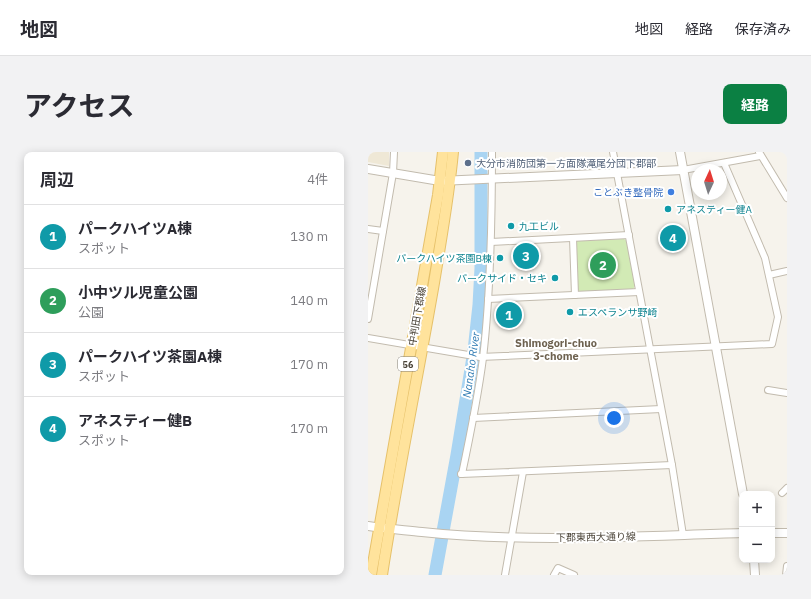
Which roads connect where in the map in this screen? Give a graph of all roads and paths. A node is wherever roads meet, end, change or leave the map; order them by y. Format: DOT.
graph roads {
  1 [pos="394,152"];
  2 [pos="443,152"];
  3 [pos="454,152"];
  4 [pos="492,152"];
  5 [pos="613,152"];
  6 [pos="680,152"];
  7 [pos="759,154"];
  8 [pos="724,163"];
  9 [pos="368,169"];
  10 [pos="683,170"];
  11 [pos="393,173"];
  12 [pos="617,174"];
  13 [pos="491,179"];
  14 [pos="445,181"];
  15 [pos="787,198"];
  16 [pos="368,229"];
  17 [pos="383,231"];
  18 [pos="629,235"];
  19 [pos="573,238"];
  20 [pos="490,242"];
  21 [pos="787,271"];
  22 [pos="769,275"];
  23 [pos="371,284"];
  24 [pos="639,292"];
  25 [pos="575,295"];
  26 [pos="488,299"];
  27 [pos="368,319"];
  28 [pos="368,338"];
  29 [pos="412,345"];
  30 [pos="423,347"];
  31 [pos="716,347"];
  32 [pos="650,350"];
  33 [pos="481,357"];
  34 [pos="768,390"];
  35 [pos="787,393"];
  36 [pos="661,409"];
  37 [pos="473,418"];
  38 [pos="672,465"];
  39 [pos="524,472"];
  40 [pos="787,488"];
  41 [pos="742,491"];
  42 [pos="782,493"];
  43 [pos="368,526"];
  44 [pos="384,528"];
  45 [pos="775,533"];
  46 [pos="787,533"];
  47 [pos="739,534"];
  48 [pos="683,535"];
  49 [pos="512,538"];
  50 [pos="754,563"];
  51 [pos="787,566"];
  52 [pos="371,575"];
  53 [pos="382,575"];
  54 [pos="505,575"];
  55 [pos="554,575"];
  56 [pos="574,575"];
  57 [pos="755,575"];
  58 [pos="786,575"];
  1 -- 11 [label="street"];
  2 -- 14 [label="main road, 中判田下郡線 / 56"];
  3 -- 14 [label="main road, 中判田下郡線 / 56"];
  4 -- 13 [label="street"];
  5 -- 12 [label="street"];
  6 -- 10 [label="street"];
  7 -- 8 [label="street"];
  7 -- 15 [label="street"];
  8 -- 10 [label="street"];
  8 -- 22 [label="street"];
  9 -- 11 [label="street"];
  10 -- 12 [label="street"];
  10 -- 31 [label="street"];
  11 -- 14 [label="street"];
  11 -- 17 [label="street"];
  12 -- 13 [label="street"];
  12 -- 18 [label="street"];
  13 -- 14 [label="street"];
  13 -- 20 [label="street"];
  14 -- 29 [label="main road, 中判田下郡線 / 56"];
  14 -- 30 [label="main road, 中判田下郡線 / 56"];
  16 -- 17 [label="street"];
  17 -- 23 [label="street"];
  18 -- 19 [label="street"];
  18 -- 24 [label="street"];
  19 -- 20 [label="street"];
  19 -- 25 [label="street"];
  20 -- 26 [label="street"];
  21 -- 22 [label="street"];
  22 -- 31 [label="street"];
  23 -- 27 [label="street"];
  24 -- 25 [label="street"];
  24 -- 32 [label="street"];
  25 -- 26 [label="street"];
  26 -- 33 [label="street"];
  28 -- 29 [label="street"];
  29 -- 30 [label="street"];
  29 -- 44 [label="main road, 中判田下郡線 / 56"];
  30 -- 33 [label="street"];
  30 -- 44 [label="main road, 中判田下郡線 / 56"];
  31 -- 32 [label="street"];
  31 -- 41 [label="street"];
  32 -- 33 [label="street"];
  32 -- 36 [label="street"];
  33 -- 37 [label="street"];
  34 -- 35 [label="street"];
  36 -- 37 [label="street"];
  36 -- 38 [label="street"];
  37 -- 39 [label="street"];
  38 -- 39 [label="street"];
  38 -- 48 [label="street"];
  39 -- 49 [label="street"];
  40 -- 42 [label="street"];
  43 -- 44 [label="street"];
  44 -- 49 [label="street, 下郡東西大通り線"];
  44 -- 52 [label="main road, 中判田下郡線 / 56"];
  44 -- 53 [label="main road, 中判田下郡線 / 56"];
  45 -- 46 [label="street"];
  47 -- 48 [label="street, 下郡東西大通り線"];
  48 -- 49 [label="street, 下郡東西大通り線"];
  49 -- 54 [label="street"];
  50 -- 57 [label="street"];
  51 -- 58 [label="street"];
  55 -- 56 [label="street"];
}
